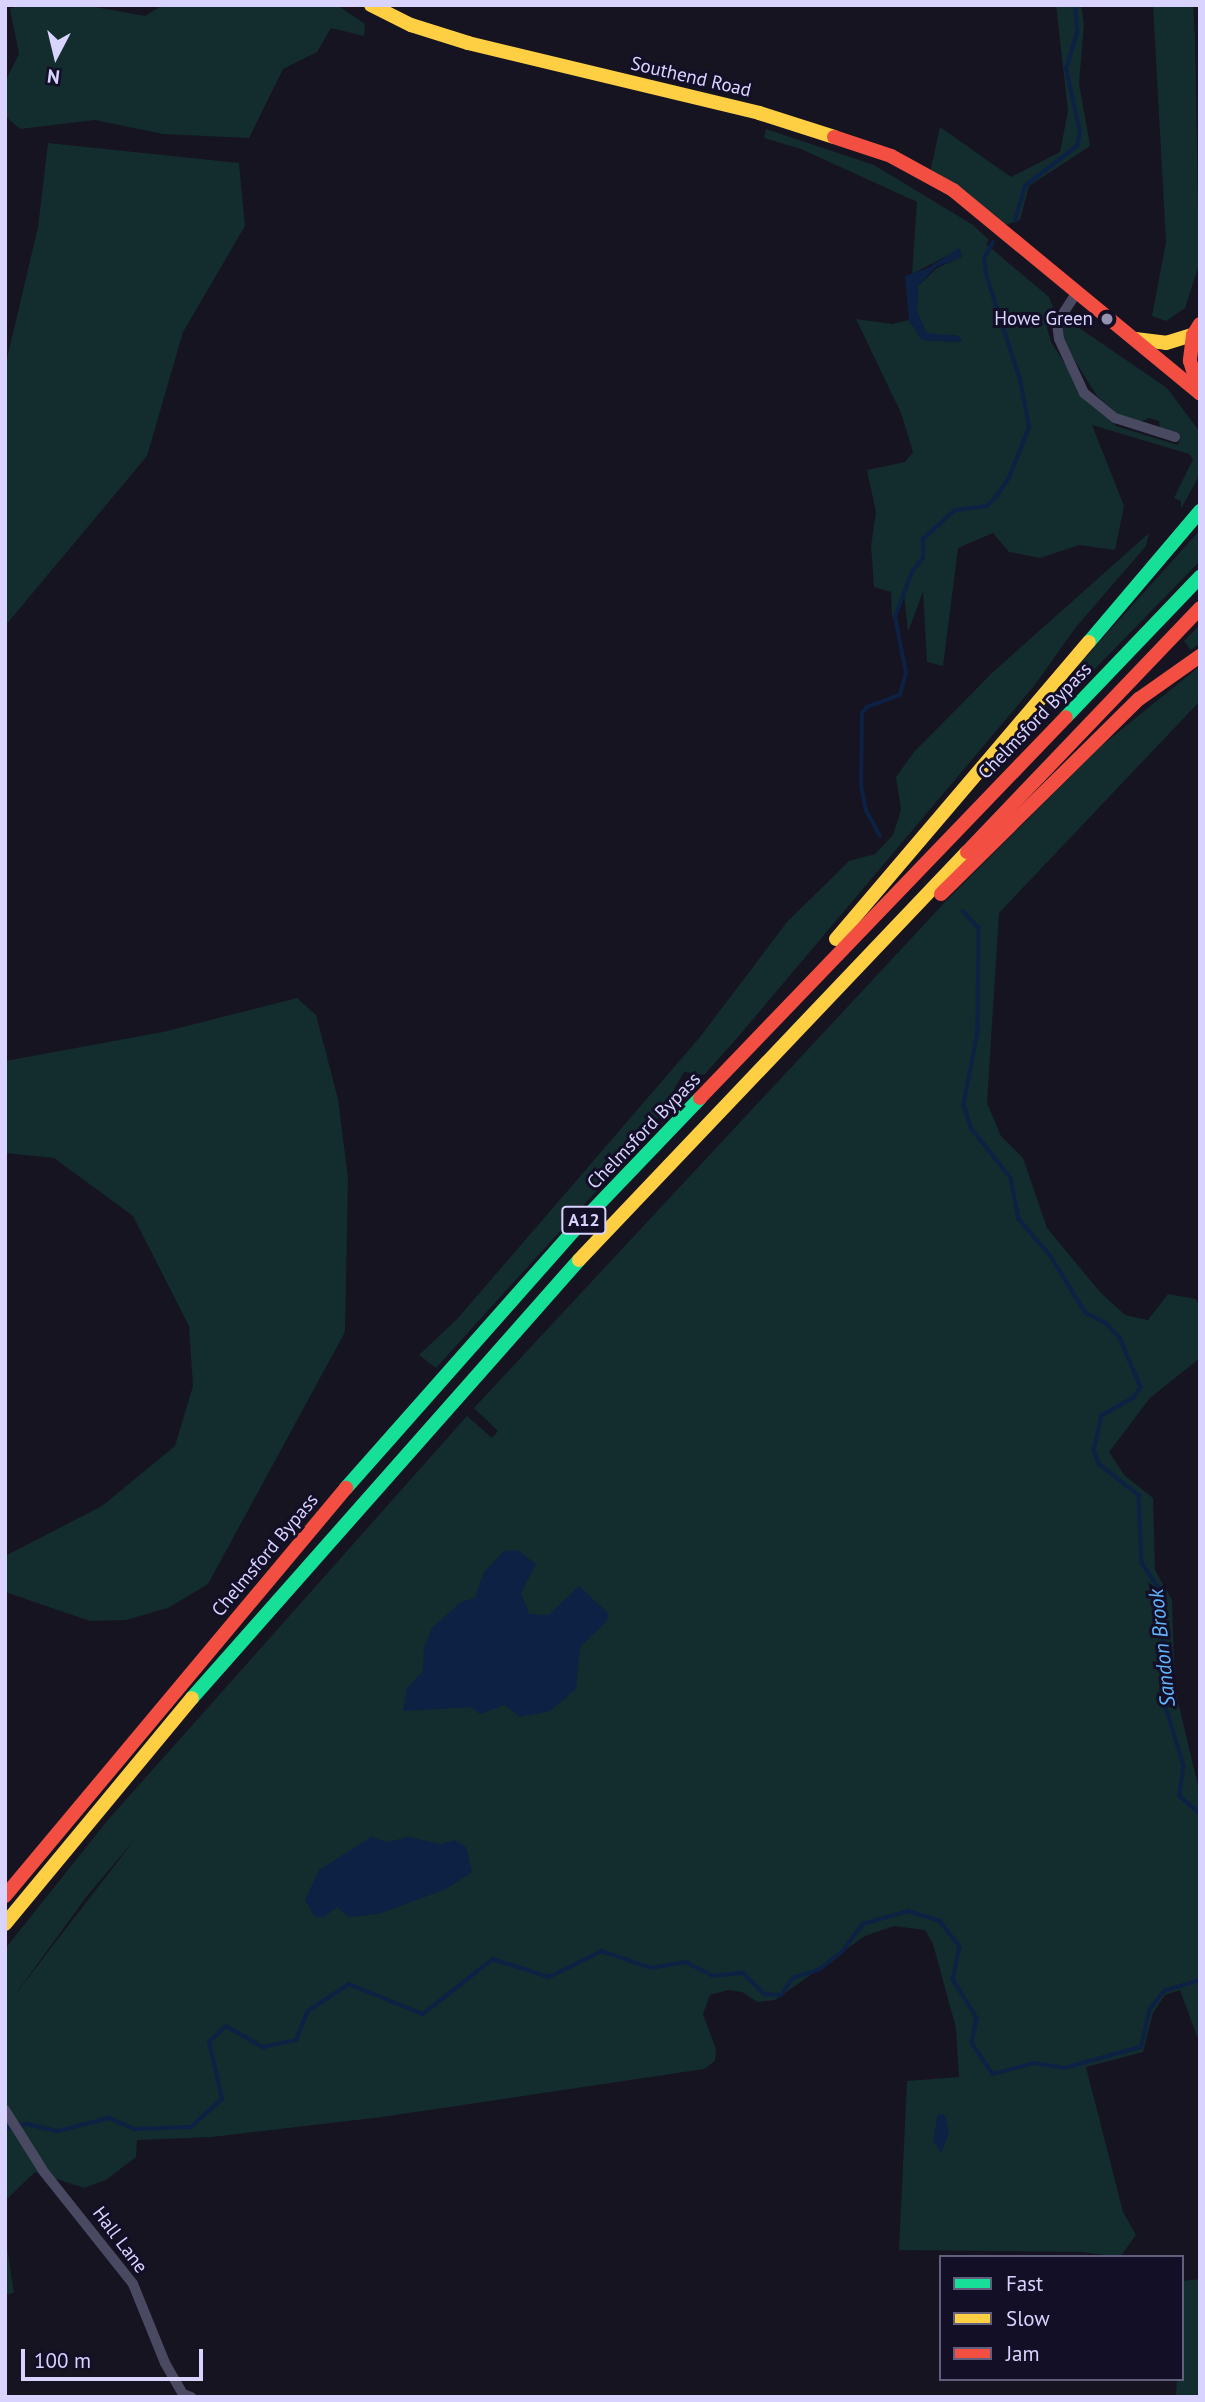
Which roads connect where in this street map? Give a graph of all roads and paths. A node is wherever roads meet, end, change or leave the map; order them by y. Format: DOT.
graph roads {
  1 [pos="371,5"];
  2 [pos="1075,295"];
  3 [pos="1196,330"];
  4 [pos="1135,339"];
  5 [pos="1199,394"];
  6 [pos="1175,437"];
  7 [pos="1200,511"];
  8 [pos="1200,577"];
  9 [pos="1200,608"];
  10 [pos="1200,656"];
  11 [pos="682,1121"];
  12 [pos="623,1211"];
  13 [pos="5,1896"];
  14 [pos="5,1924"];
  15 [pos="5,2110"];
  16 [pos="183,2396"];
  1 -- 2 [label="main road, Southend Road"];
  2 -- 4 [label="main road"];
  2 -- 6 [label="street"];
  3 -- 4 [label="main road"];
  3 -- 5 [label="main road"];
  4 -- 5 [label="main road"];
  7 -- 11 [label="main road, A12"];
  8 -- 11 [label="main road, Chelmsford Bypass / A12"];
  9 -- 12 [label="main road, Chelmsford Bypass / A12"];
  10 -- 12 [label="main road, A12"];
  11 -- 13 [label="main road, Chelmsford Bypass / A12"];
  12 -- 14 [label="main road, Chelmsford Bypass / A12"];
  15 -- 16 [label="street, Hall Lane"];
}
